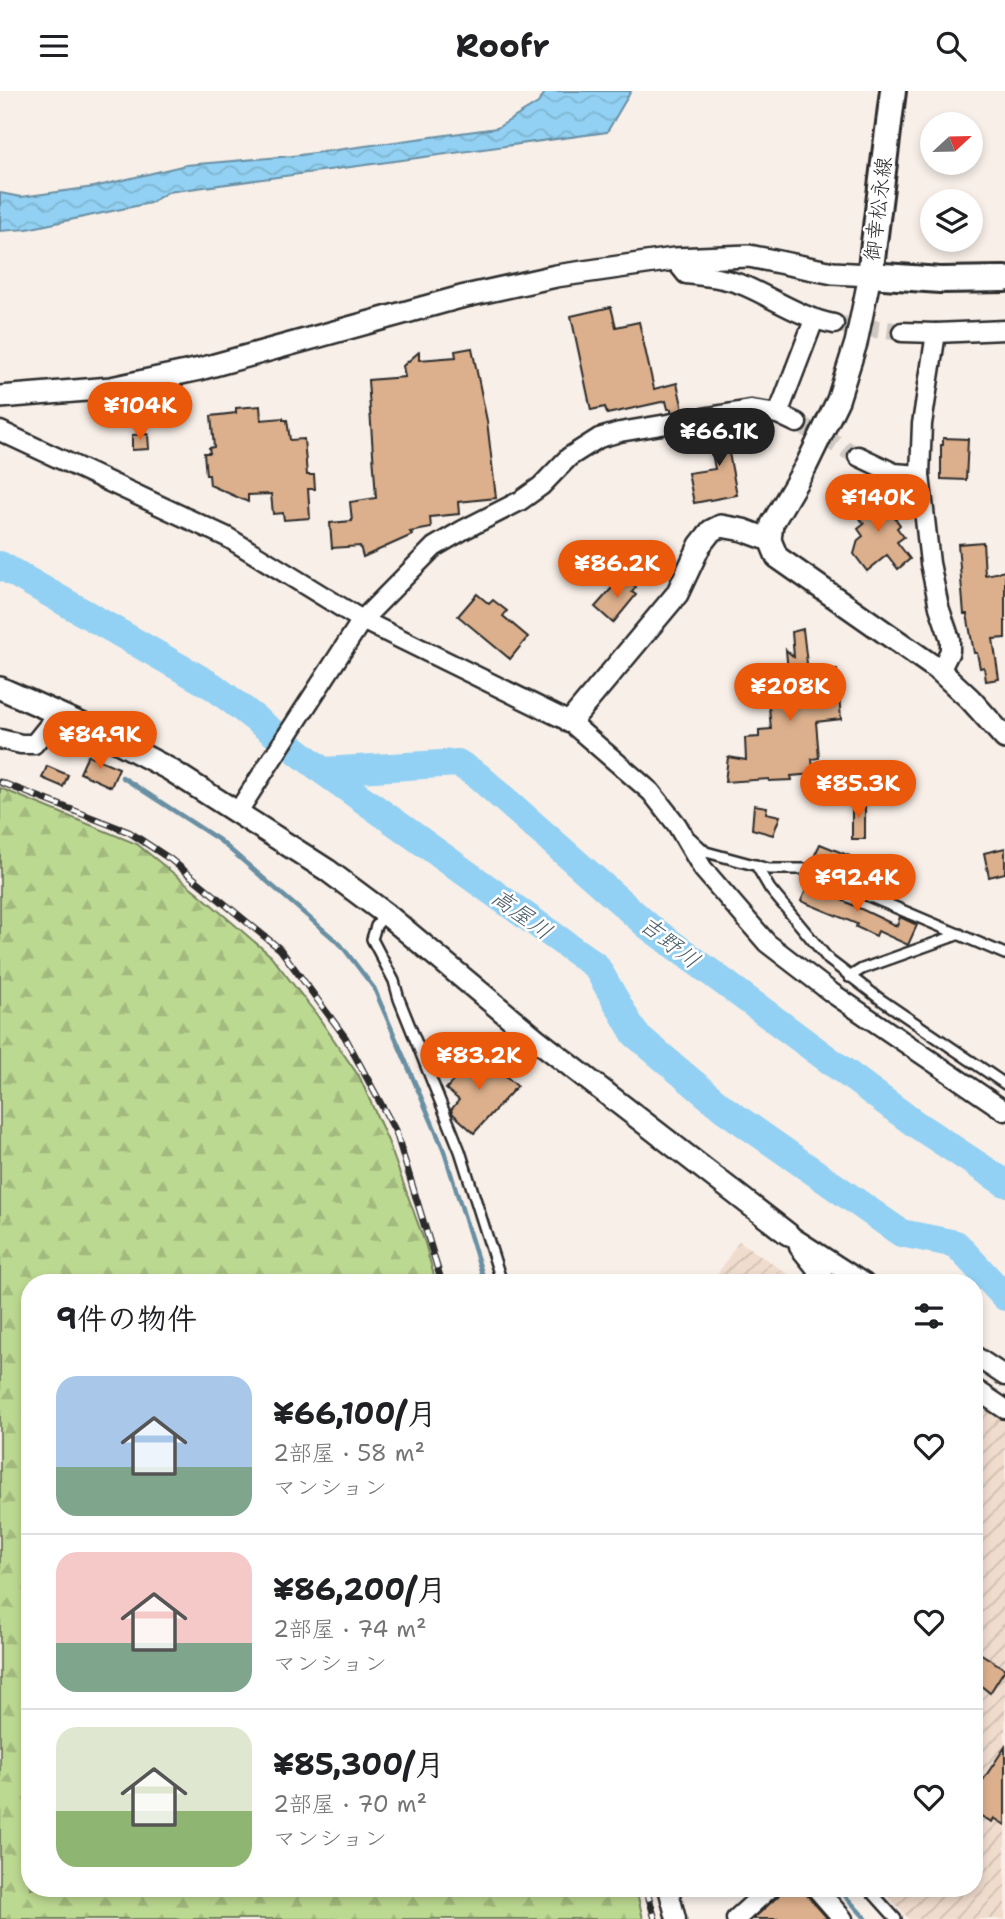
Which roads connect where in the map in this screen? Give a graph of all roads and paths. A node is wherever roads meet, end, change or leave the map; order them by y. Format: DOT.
graph roads {
  1 [pos="893,91"];
  2 [pos="674,259"];
  3 [pos="870,275"];
  4 [pos="1005,279"];
  5 [pos="814,320"];
  6 [pos="834,324"];
  7 [pos="1005,330"];
  8 [pos="902,332"];
  9 [pos="936,333"];
  10 [pos="0,397"];
  11 [pos="778,414"];
  12 [pos="797,423"];
  13 [pos="0,431"];
  14 [pos="858,456"];
  15 [pos="920,475"];
  16 [pos="770,540"];
  17 [pos="361,622"];
  18 [pos="940,671"];
  19 [pos="0,688"];
  20 [pos="59,713"];
  21 [pos="570,722"];
  22 [pos="1005,738"];
  23 [pos="0,739"];
  24 [pos="237,813"];
  25 [pos="677,825"];
  26 [pos="755,865"];
  27 [pos="386,914"];
  28 [pos="960,934"];
  29 [pos="1005,954"];
  30 [pos="849,977"];
  31 [pos="1005,1084"];
  32 [pos="1005,1111"];
  33 [pos="788,1234"];
  34 [pos="499,1274"];
  35 [pos="821,1274"];
  36 [pos="850,1274"];
  37 [pos="983,1361"];
  38 [pos="1005,1376"];
  39 [pos="983,1394"];
  40 [pos="1005,1409"];
  41 [pos="670,1897"];
  42 [pos="760,1897"];
  43 [pos="824,1897"];
  44 [pos="876,1897"];
  45 [pos="676,1919"];
  46 [pos="736,1919"];
  47 [pos="843,1919"];
  48 [pos="896,1919"];
  1 -- 3 [label="main road, 御幸松永線"];
  2 -- 3 [label="street"];
  2 -- 5 [label="street"];
  2 -- 10 [label="street"];
  3 -- 4 [label="main road, 御幸松永線"];
  3 -- 16 [label="street"];
  5 -- 6 [label="street"];
  5 -- 11 [label="street"];
  7 -- 9 [label="street"];
  8 -- 9 [label="street"];
  9 -- 15 [label="street"];
  11 -- 12 [label="street"];
  11 -- 17 [label="street"];
  13 -- 17 [label="street"];
  14 -- 15 [label="street"];
  15 -- 18 [label="street"];
  16 -- 18 [label="street"];
  16 -- 21 [label="street"];
  17 -- 21 [label="street"];
  17 -- 24 [label="street"];
  18 -- 22 [label="street"];
  19 -- 20 [label="street"];
  20 -- 23 [label="street"];
  20 -- 24 [label="street"];
  21 -- 25 [label="street"];
  24 -- 27 [label="street"];
  25 -- 26 [label="lane"];
  25 -- 32 [label="street"];
  26 -- 28 [label="lane"];
  26 -- 30 [label="lane"];
  27 -- 33 [label="street"];
  27 -- 34 [label="lane"];
  28 -- 29 [label="lane"];
  28 -- 30 [label="lane"];
  30 -- 31 [label="lane"];
  33 -- 35 [label="street"];
  33 -- 36 [label="street"];
  37 -- 38 [label="street"];
  39 -- 40 [label="street"];
  41 -- 45 [label="street"];
  42 -- 46 [label="street"];
  43 -- 47 [label="street"];
  44 -- 48 [label="lane"];
}
